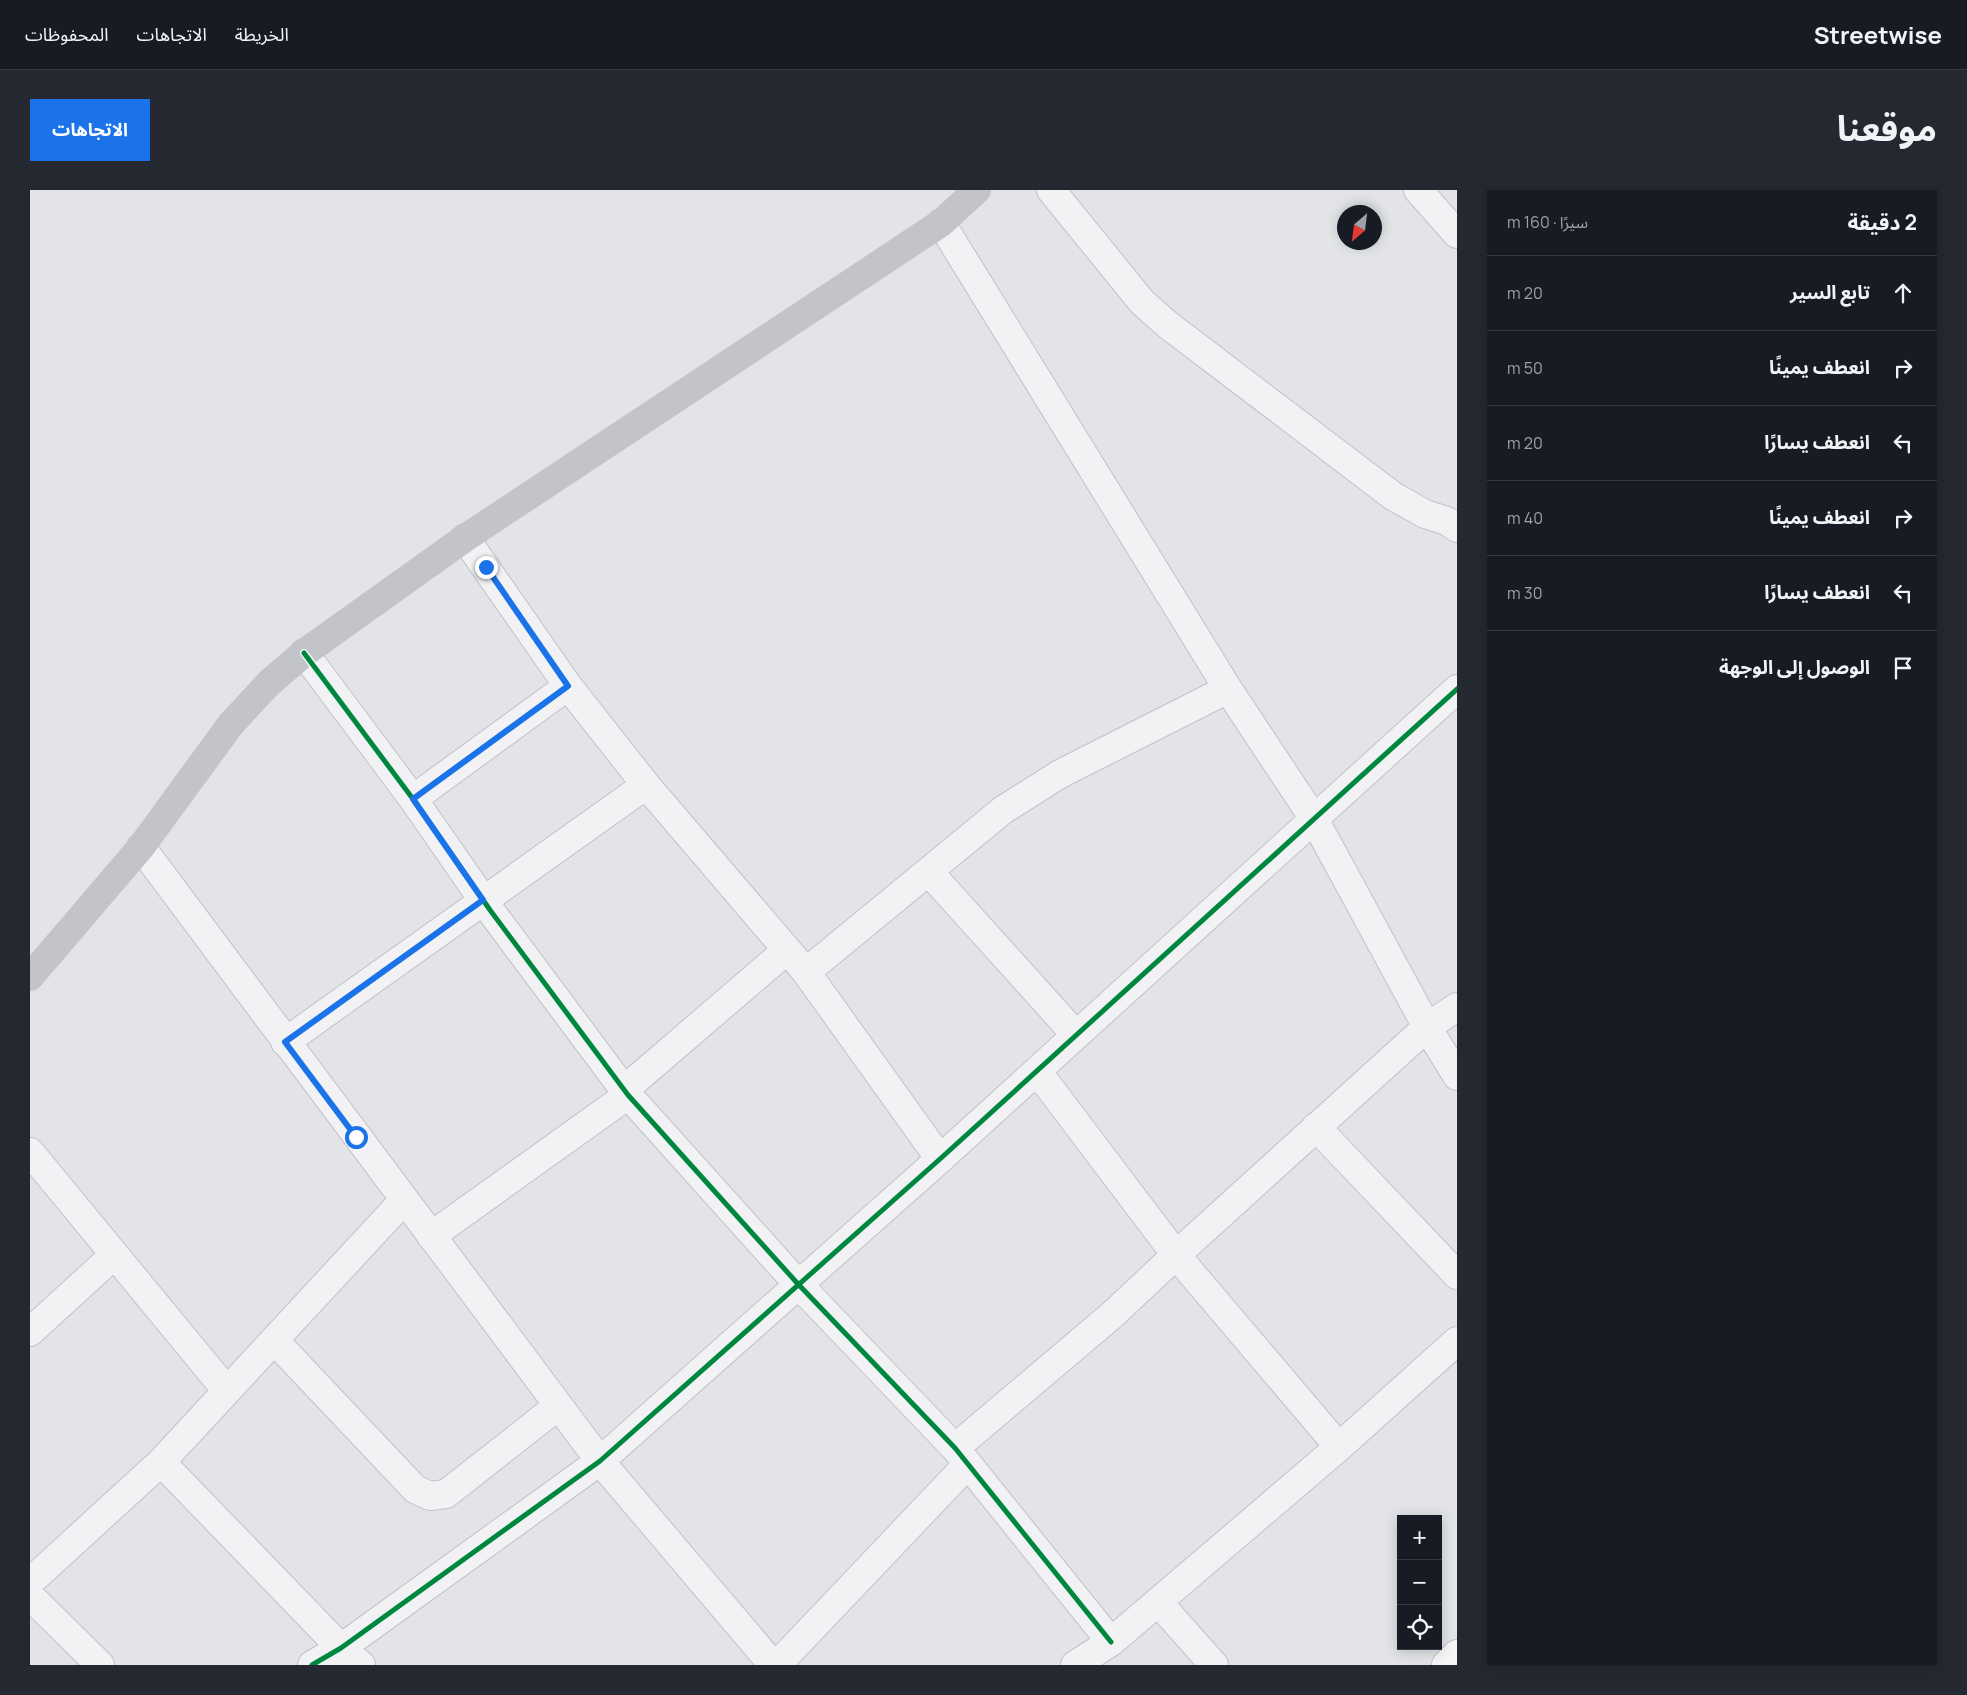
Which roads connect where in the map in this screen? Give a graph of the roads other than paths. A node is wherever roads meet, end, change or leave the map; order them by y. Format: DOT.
graph roads {
  1 [pos="977,190"];
  2 [pos="1050,190"];
  3 [pos="1418,190"];
  4 [pos="941,223"];
  5 [pos="1457,234"];
  6 [pos="1457,528"];
  7 [pos="465,538"];
  8 [pos="304,653"];
  9 [pos="568,686"];
  10 [pos="1228,689"];
  11 [pos="1457,690"];
  12 [pos="646,785"];
  13 [pos="413,799"];
  14 [pos="1314,819"];
  15 [pos="141,847"];
  16 [pos="929,872"];
  17 [pos="483,900"];
  18 [pos="787,950"];
  19 [pos="806,972"];
  20 [pos="30,977"];
  21 [pos="1457,1007"];
  22 [pos="1427,1027"];
  23 [pos="1076,1035"];
  24 [pos="285,1042"];
  25 [pos="1037,1071"];
  26 [pos="1457,1076"];
  27 [pos="626,1092"];
  28 [pos="1316,1127"];
  29 [pos="30,1152"];
  30 [pos="940,1159"];
  31 [pos="404,1200"];
  32 [pos="431,1236"];
  33 [pos="1176,1254"];
  34 [pos="113,1256"];
  35 [pos="1457,1275"];
  36 [pos="798,1284"];
  37 [pos="30,1332"];
  38 [pos="274,1340"];
  39 [pos="1457,1341"];
  40 [pos="227,1391"];
  41 [pos="558,1406"];
  42 [pos="1339,1447"];
  43 [pos="961,1456"];
  44 [pos="600,1461"];
  45 [pos="161,1462"];
  46 [pos="31,1597"];
  47 [pos="1158,1602"];
  48 [pos="1111,1642"];
  49 [pos="1457,1654"];
  50 [pos="351,1657"];
  51 [pos="100,1665"];
  52 [pos="312,1665"];
  53 [pos="773,1665"];
  54 [pos="777,1665"];
  55 [pos="1075,1665"];
  56 [pos="1214,1665"];
  57 [pos="1446,1665"];
  1 -- 4 [label="street"];
  2 -- 6 [label="street"];
  3 -- 5 [label="street"];
  4 -- 7 [label="street"];
  4 -- 10 [label="street"];
  7 -- 8 [label="street"];
  7 -- 9 [label="street"];
  8 -- 13 [label="street"];
  8 -- 15 [label="street"];
  9 -- 12 [label="street"];
  9 -- 13 [label="street"];
  10 -- 14 [label="street"];
  10 -- 16 [label="street"];
  11 -- 14 [label="street"];
  12 -- 17 [label="street"];
  12 -- 18 [label="street"];
  13 -- 17 [label="street"];
  14 -- 22 [label="street"];
  14 -- 23 [label="street"];
  15 -- 20 [label="street"];
  15 -- 24 [label="street"];
  16 -- 19 [label="street"];
  16 -- 23 [label="street"];
  17 -- 24 [label="street"];
  17 -- 27 [label="street"];
  18 -- 19 [label="street"];
  18 -- 27 [label="street"];
  19 -- 30 [label="street"];
  21 -- 22 [label="street"];
  22 -- 26 [label="street"];
  22 -- 28 [label="street"];
  23 -- 25 [label="street"];
  24 -- 31 [label="street"];
  25 -- 30 [label="street"];
  25 -- 33 [label="street"];
  27 -- 32 [label="street"];
  27 -- 36 [label="street"];
  28 -- 33 [label="street"];
  28 -- 35 [label="street"];
  29 -- 34 [label="street"];
  30 -- 36 [label="street"];
  31 -- 32 [label="street"];
  31 -- 38 [label="street"];
  32 -- 41 [label="street"];
  33 -- 42 [label="street"];
  33 -- 43 [label="street"];
  34 -- 37 [label="street"];
  34 -- 40 [label="street"];
  36 -- 43 [label="street"];
  36 -- 44 [label="street"];
  38 -- 40 [label="street"];
  38 -- 41 [label="street"];
  39 -- 42 [label="street"];
  40 -- 45 [label="street"];
  41 -- 44 [label="street"];
  42 -- 47 [label="street"];
  43 -- 48 [label="street"];
  43 -- 54 [label="street"];
  44 -- 50 [label="street"];
  44 -- 53 [label="street"];
  45 -- 46 [label="street"];
  45 -- 50 [label="street"];
  46 -- 51 [label="street"];
  47 -- 48 [label="street"];
  47 -- 56 [label="street"];
  48 -- 55 [label="street"];
  49 -- 57 [label="main road"];
  50 -- 52 [label="street"];
}
